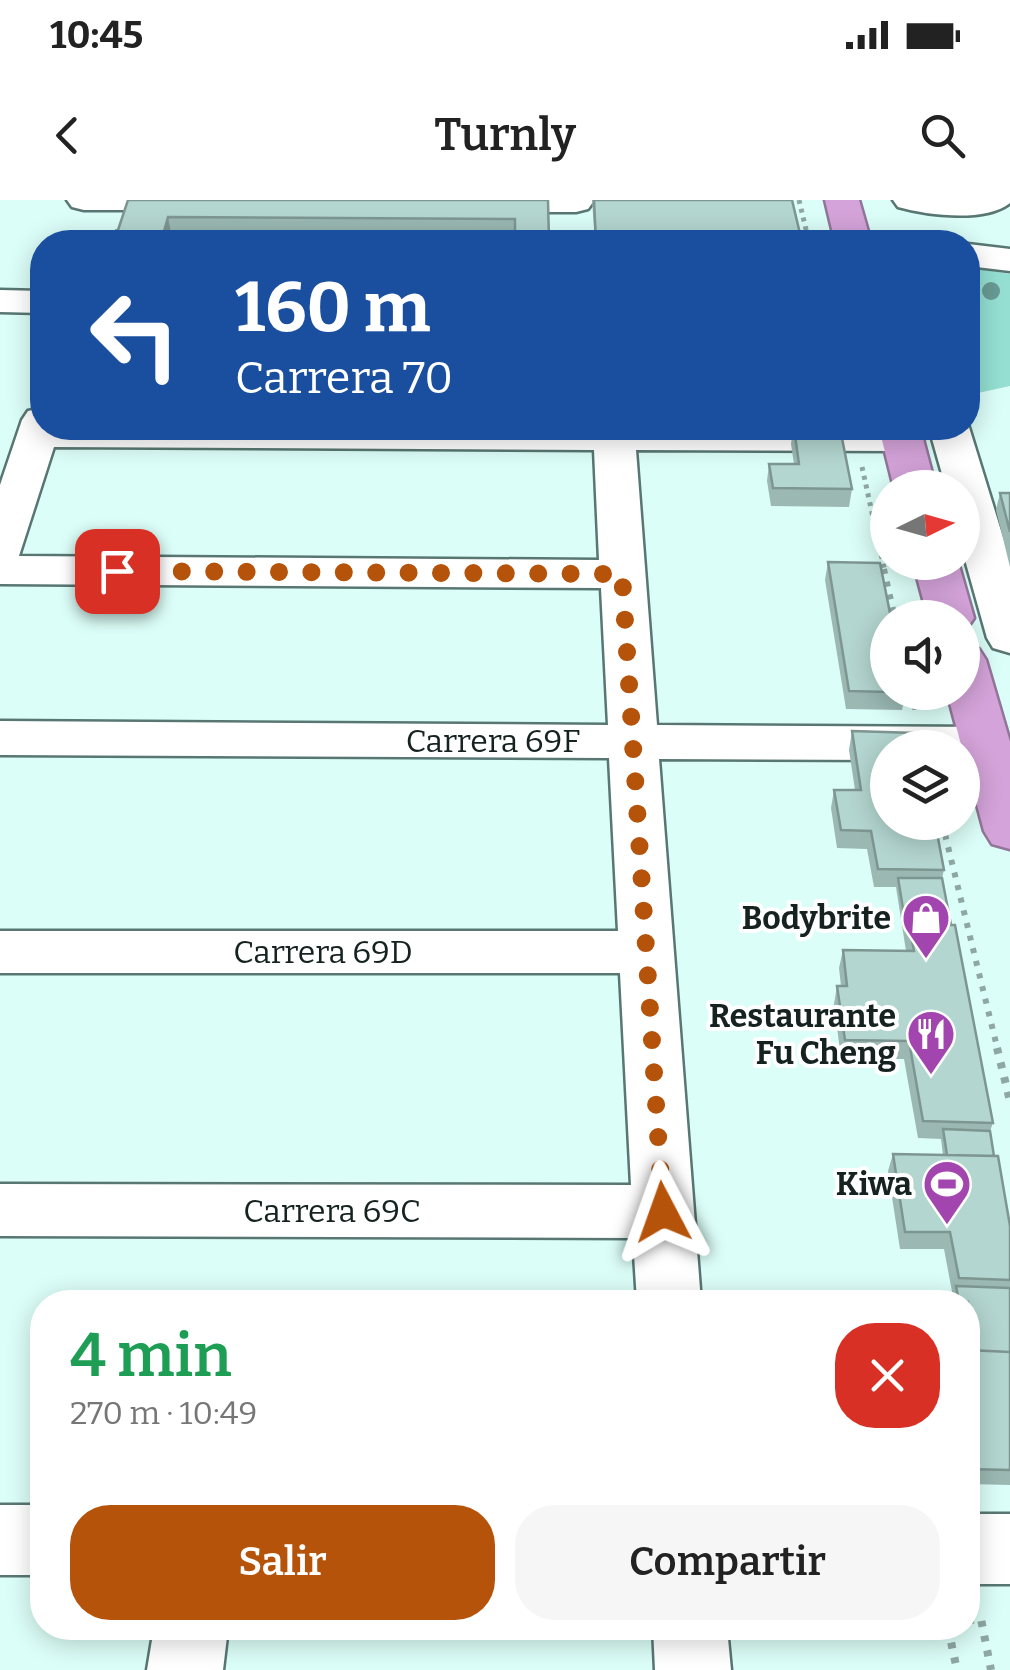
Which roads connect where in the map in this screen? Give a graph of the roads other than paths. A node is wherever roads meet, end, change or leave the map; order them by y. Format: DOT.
graph roads {
  1 [pos="84,200"];
  2 [pos="842,200"];
  3 [pos="995,200"];
  4 [pos="239,201"];
  5 [pos="437,202"];
  6 [pos="899,209"];
  7 [pos="576,210"];
  8 [pos="850,230"];
  9 [pos="980,256"];
  10 [pos="1010,260"];
  11 [pos="0,301"];
  12 [pos="30,302"];
  13 [pos="36,440"];
  14 [pos="614,440"];
  15 [pos="904,440"];
  16 [pos="953,440"];
  17 [pos="911,470"];
  18 [pos="0,552"];
  19 [pos="0,570"];
  20 [pos="622,574"];
  21 [pos="1010,638"];
  22 [pos="976,710"];
  23 [pos="0,738"];
  24 [pos="634,742"];
  25 [pos="986,744"];
  26 [pos="1010,832"];
  27 [pos="0,952"];
  28 [pos="647,952"];
  29 [pos="0,1210"];
  30 [pos="663,1212"];
  31 [pos="668,1290"];
  32 [pos="0,1540"];
  33 [pos="30,1540"];
  34 [pos="980,1548"];
  35 [pos="1010,1549"];
  36 [pos="189,1640"];
  37 [pos="691,1640"];
  38 [pos="185,1670"];
  39 [pos="693,1670"];
  1 -- 4 [label="street"];
  2 -- 8 [label="highway"];
  3 -- 6 [label="street"];
  5 -- 7 [label="street"];
  9 -- 10 [label="street"];
  11 -- 12 [label="street"];
  13 -- 18 [label="street"];
  14 -- 20 [label="street"];
  15 -- 17 [label="highway"];
  16 -- 21 [label="street"];
  19 -- 20 [label="street"];
  20 -- 24 [label="street"];
  22 -- 25 [label="highway"];
  23 -- 24 [label="street, Carrera 69F"];
  24 -- 25 [label="street, Carrera 69F"];
  24 -- 28 [label="street"];
  25 -- 26 [label="highway"];
  27 -- 28 [label="street, Carrera 69D"];
  28 -- 30 [label="street"];
  29 -- 30 [label="street, Carrera 69C"];
  30 -- 31 [label="street"];
  32 -- 33 [label="street"];
  34 -- 35 [label="street"];
  36 -- 38 [label="street"];
  37 -- 39 [label="street"];
}
